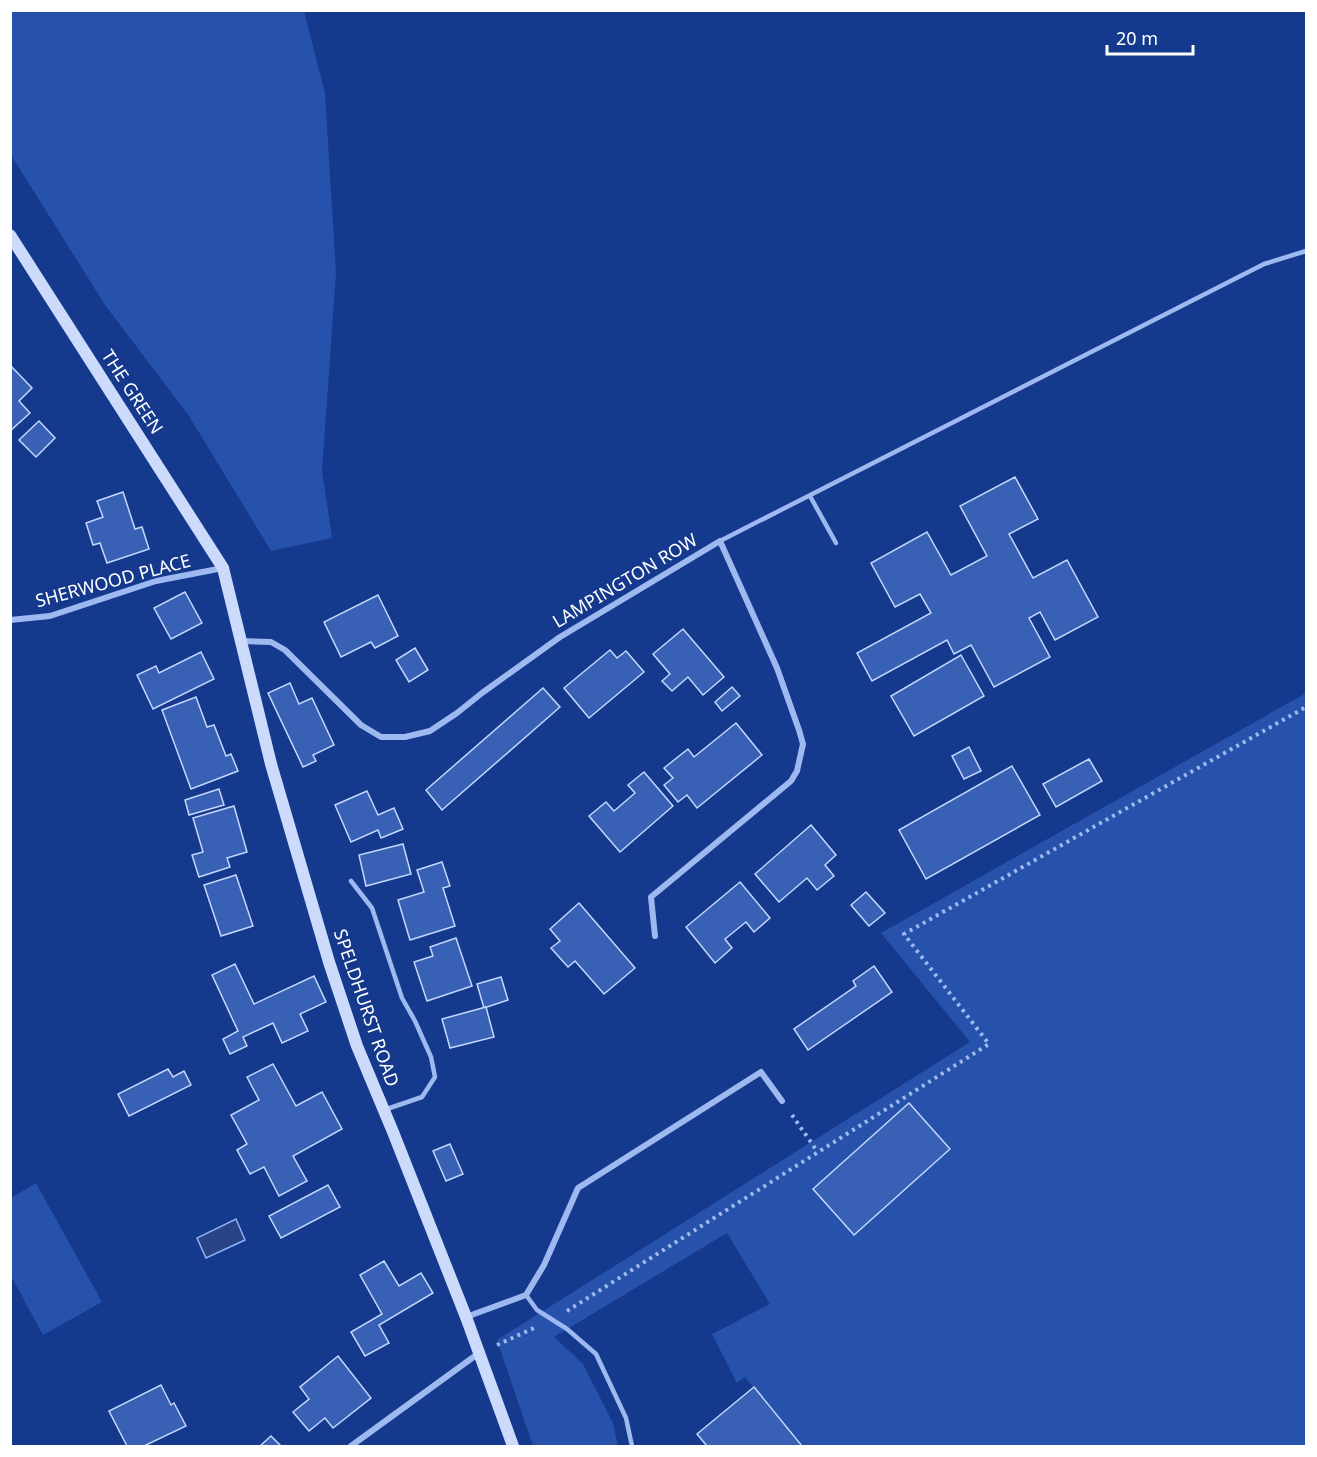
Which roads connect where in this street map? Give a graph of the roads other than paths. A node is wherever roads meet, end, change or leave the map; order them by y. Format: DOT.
graph roads {
  1 [pos="10,235"];
  2 [pos="1306,251"];
  3 [pos="810,496"];
  4 [pos="720,541"];
  5 [pos="836,543"];
  6 [pos="223,568"];
  7 [pos="10,620"];
  8 [pos="241,641"];
  9 [pos="351,881"];
  10 [pos="655,936"];
  11 [pos="782,1101"];
  12 [pos="384,1110"];
  13 [pos="526,1295"];
  14 [pos="466,1317"];
  15 [pos="480,1353"];
  16 [pos="351,1446"];
  17 [pos="513,1446"];
  18 [pos="632,1446"];
  1 -- 6 [label="street, THE GREEN"];
  2 -- 3 [label="lane"];
  3 -- 4 [label="lane"];
  3 -- 5 [label="lane"];
  4 -- 8 [label="street, LAMPINGTON ROW"];
  4 -- 10 [label="street, LAMPINGTON ROW"];
  6 -- 7 [label="street, SHERWOOD PLACE"];
  6 -- 8 [label="street, SPELDHURST ROAD"];
  8 -- 12 [label="street, SPELDHURST ROAD"];
  9 -- 12 [label="lane"];
  11 -- 13 [label="street"];
  12 -- 14 [label="street, SPELDHURST ROAD"];
  13 -- 14 [label="street"];
  13 -- 18 [label="lane"];
  14 -- 15 [label="street, SPELDHURST ROAD"];
  15 -- 16 [label="street"];
  15 -- 17 [label="street, SPELDHURST ROAD"];
}
